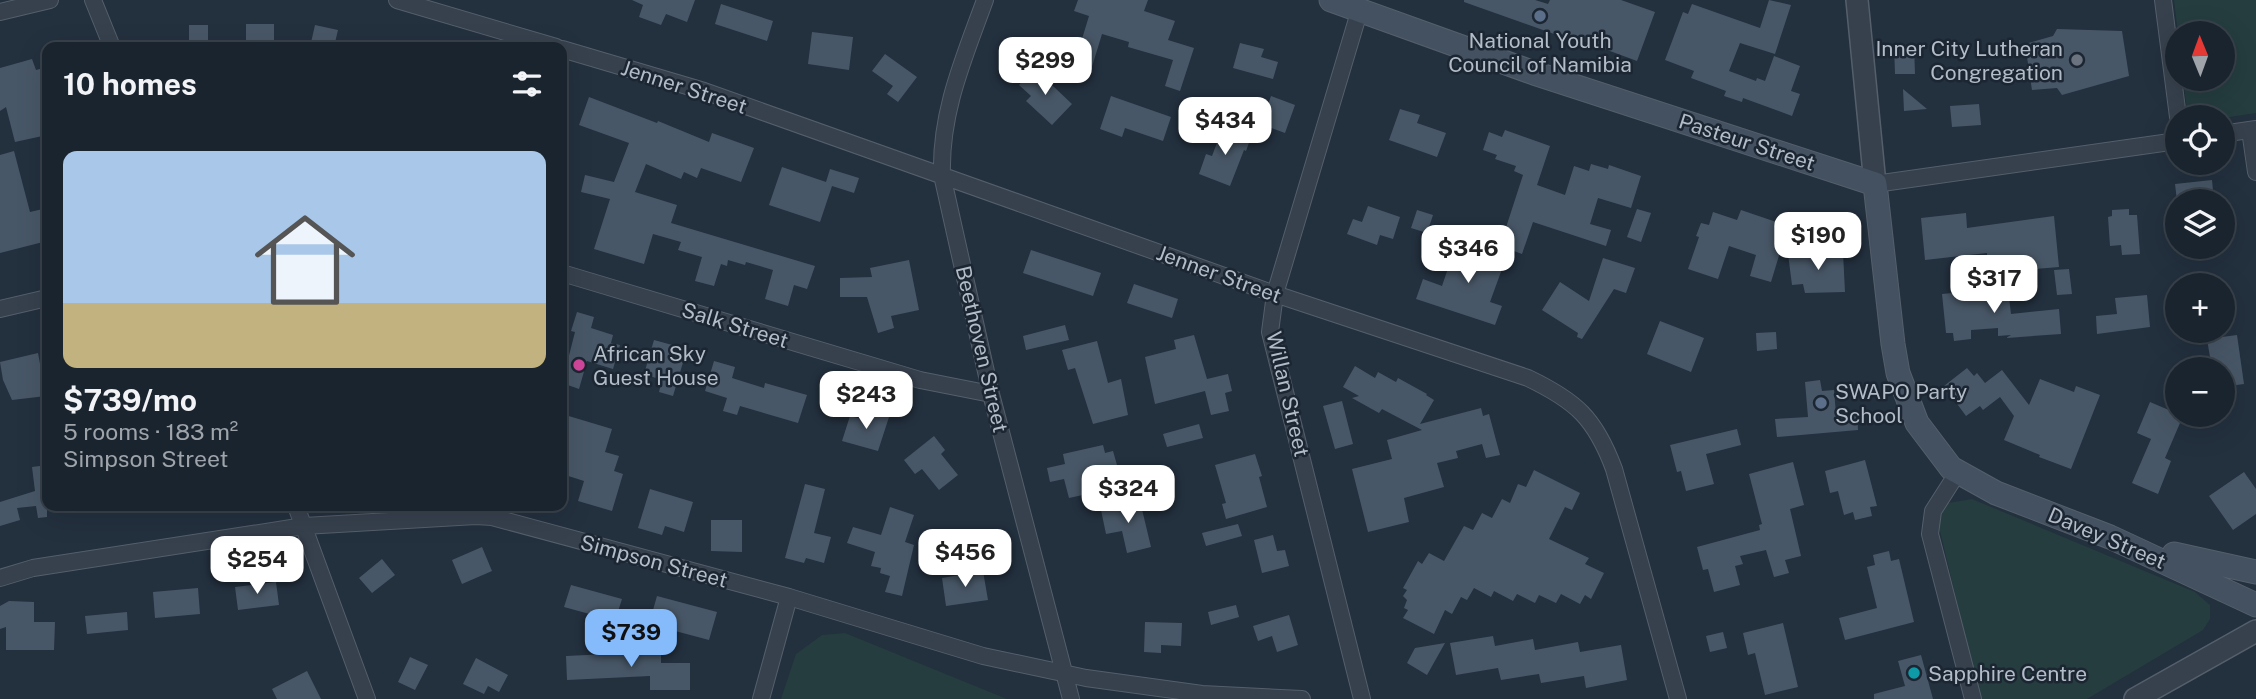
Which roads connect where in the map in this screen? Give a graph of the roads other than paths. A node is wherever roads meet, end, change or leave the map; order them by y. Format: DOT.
graph roads {
  1 [pos="50,0"];
  2 [pos="93,0"];
  3 [pos="397,0"];
  4 [pos="985,0"];
  5 [pos="1331,0"];
  6 [pos="2163,0"];
  7 [pos="1861,1"];
  8 [pos="1360,9"];
  9 [pos="0,12"];
  10 [pos="111,42"];
  11 [pos="539,42"];
  12 [pos="567,50"];
  13 [pos="2176,105"];
  14 [pos="2253,129"];
  15 [pos="2235,132"];
  16 [pos="2165,143"];
  17 [pos="2256,172"];
  18 [pos="942,175"];
  19 [pos="1875,184"];
  20 [pos="567,274"];
  21 [pos="1275,294"];
  22 [pos="42,299"];
  23 [pos="0,309"];
  24 [pos="991,394"];
  25 [pos="1958,472"];
  26 [pos="298,511"];
  27 [pos="304,526"];
  28 [pos="2110,537"];
  29 [pos="2256,572"];
  30 [pos="0,578"];
  31 [pos="789,597"];
  32 [pos="2256,605"];
  33 [pos="2256,631"];
  34 [pos="1064,674"];
  35 [pos="367,699"];
  36 [pos="761,699"];
  37 [pos="1071,699"];
  38 [pos="1302,699"];
  39 [pos="1362,699"];
  40 [pos="1678,699"];
  41 [pos="1973,699"];
  42 [pos="2136,699"];
  1 -- 9 [label="street"];
  2 -- 10 [label="street"];
  3 -- 11 [label="street"];
  4 -- 18 [label="street, Beethoven Street"];
  5 -- 8 [label="main road, Pasteur Street"];
  6 -- 13 [label="street"];
  7 -- 19 [label="street"];
  8 -- 19 [label="main road, Pasteur Street"];
  8 -- 21 [label="street, Willan Street"];
  12 -- 18 [label="street, Jenner Street"];
  14 -- 15 [label="street"];
  14 -- 17 [label="street"];
  16 -- 19 [label="street, Pasteur Street"];
  18 -- 21 [label="street, Jenner Street"];
  18 -- 24 [label="street, Beethoven Street"];
  19 -- 25 [label="main road, Davey Street"];
  20 -- 24 [label="street, Salk Street"];
  21 -- 39 [label="street, Willan Street"];
  21 -- 40 [label="street, Jenner Street"];
  22 -- 23 [label="street"];
  24 -- 34 [label="street, Beethoven Street"];
  25 -- 28 [label="main road, Davey Street"];
  25 -- 41 [label="street"];
  26 -- 27 [label="street"];
  27 -- 30 [label="street, Simpson Street"];
  27 -- 31 [label="street, Simpson Street"];
  27 -- 35 [label="street"];
  28 -- 29 [label="main road"];
  28 -- 32 [label="main road, Davey Street"];
  31 -- 34 [label="street, Simpson Street"];
  31 -- 36 [label="street"];
  33 -- 42 [label="street"];
  34 -- 37 [label="street, Beethoven Street"];
  34 -- 38 [label="street, Simpson Street"];
}
